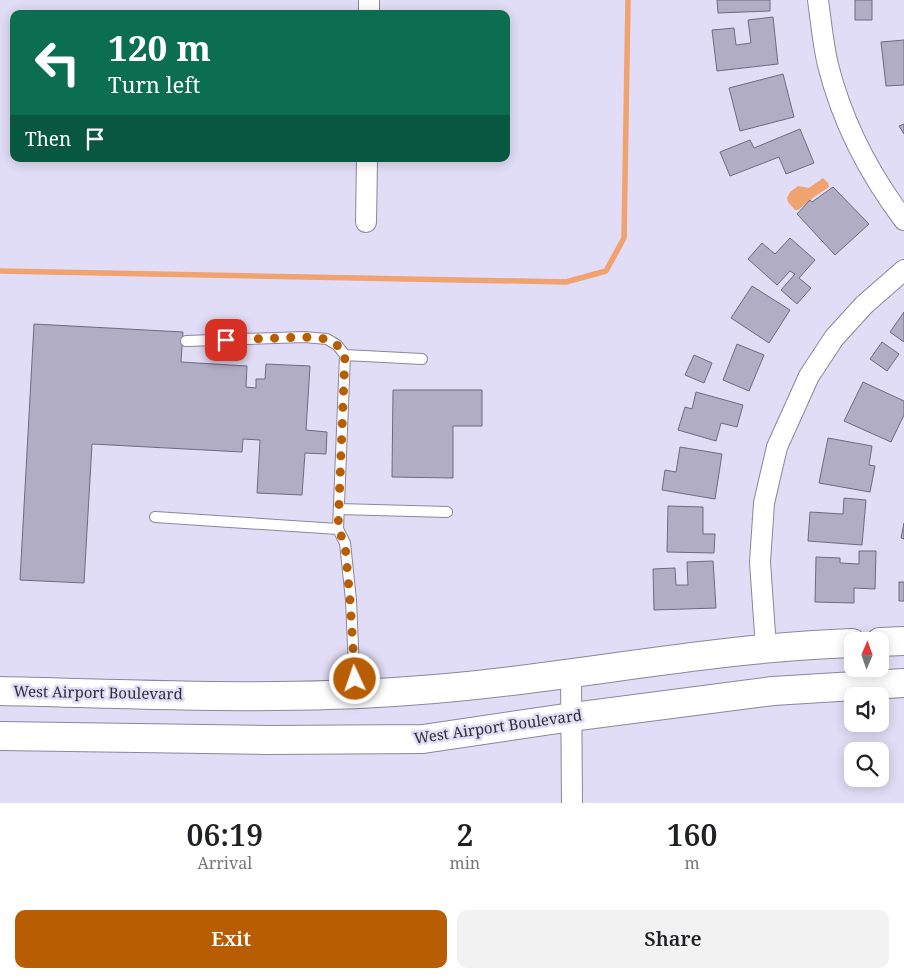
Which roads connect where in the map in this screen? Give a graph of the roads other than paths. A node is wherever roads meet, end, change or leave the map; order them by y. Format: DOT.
graph roads {
  1 [pos="818,0"];
  2 [pos="367,162"];
  3 [pos="904,220"];
  4 [pos="366,222"];
  5 [pos="904,270"];
  6 [pos="186,342"];
  7 [pos="345,354"];
  8 [pos="422,359"];
  9 [pos="339,509"];
  10 [pos="447,512"];
  11 [pos="155,517"];
  12 [pos="338,529"];
  13 [pos="904,641"];
  14 [pos="889,642"];
  15 [pos="844,643"];
  16 [pos="766,648"];
  17 [pos="571,674"];
  18 [pos="904,683"];
  19 [pos="0,691"];
  20 [pos="356,694"];
  21 [pos="572,717"];
  22 [pos="0,736"];
  23 [pos="572,803"];
  1 -- 3 [label="street"];
  2 -- 4 [label="street"];
  5 -- 16 [label="street"];
  6 -- 7 [label="lane"];
  7 -- 8 [label="lane"];
  7 -- 9 [label="lane"];
  9 -- 10 [label="lane"];
  9 -- 12 [label="lane"];
  11 -- 12 [label="lane"];
  12 -- 20 [label="lane"];
  13 -- 14 [label="main road"];
  15 -- 16 [label="main road, West Airport Boulevard"];
  16 -- 17 [label="main road, West Airport Boulevard"];
  17 -- 20 [label="main road, West Airport Boulevard"];
  17 -- 21 [label="street"];
  18 -- 21 [label="main road, West Airport Boulevard"];
  19 -- 20 [label="main road, West Airport Boulevard"];
  21 -- 22 [label="main road, West Airport Boulevard"];
  21 -- 23 [label="street"];
}
